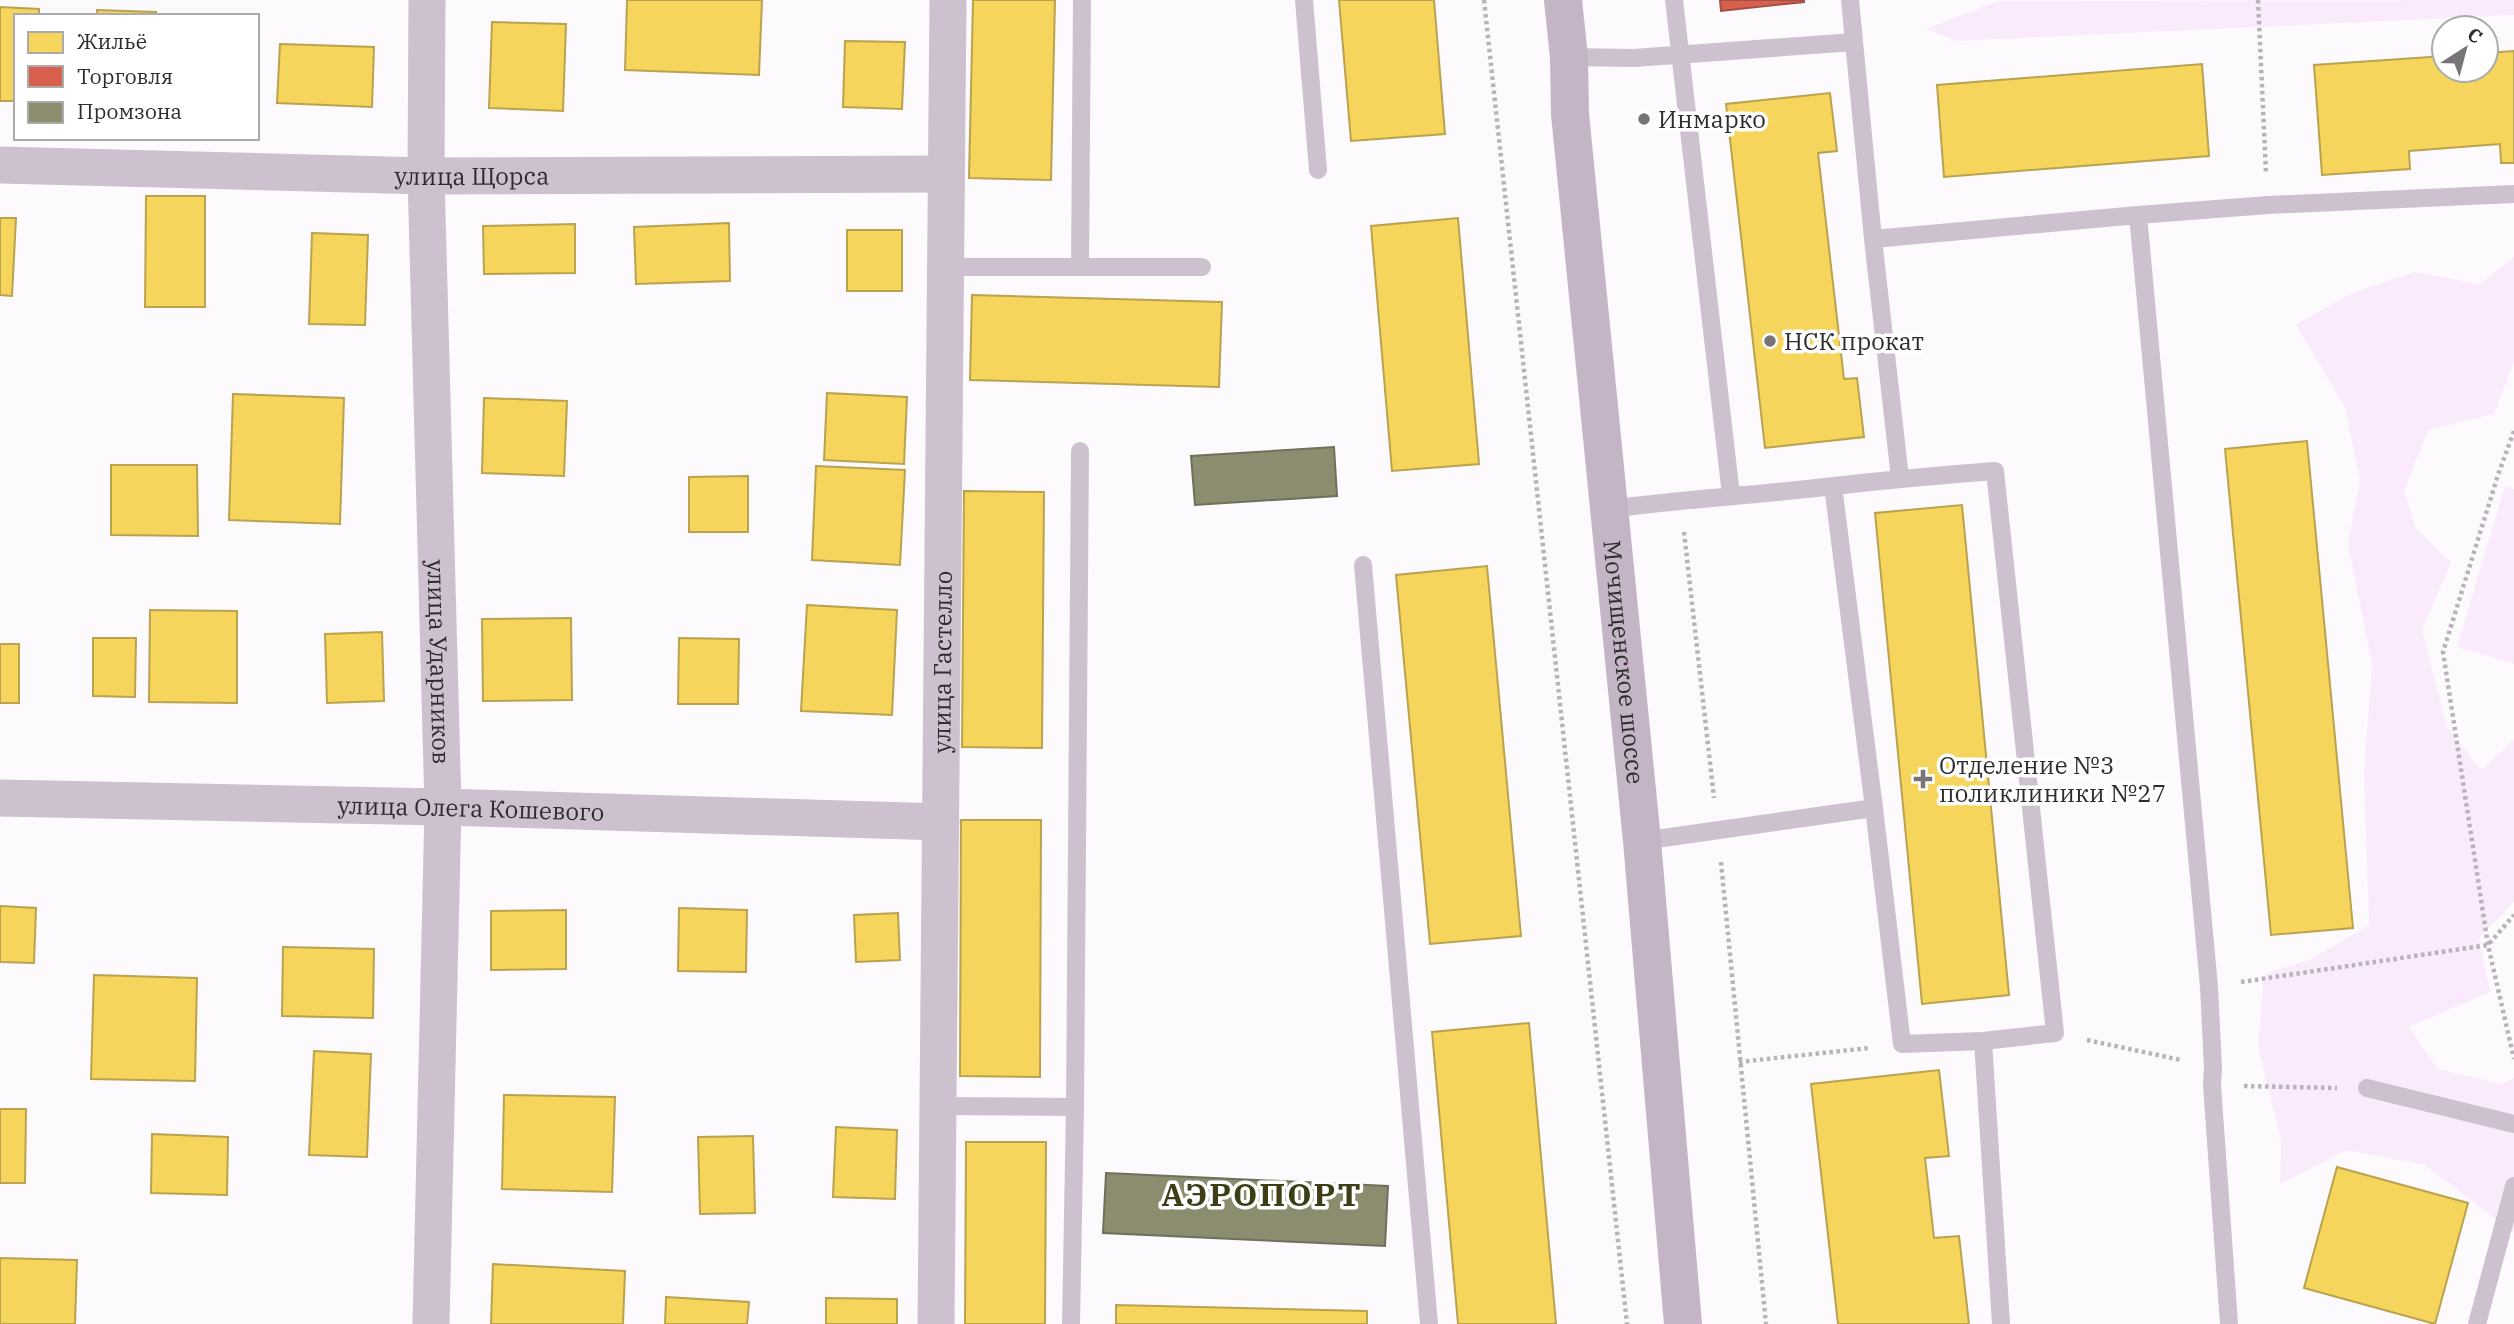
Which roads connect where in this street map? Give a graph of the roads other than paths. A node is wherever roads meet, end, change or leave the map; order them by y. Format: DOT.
graph roads {
  1 [pos="427,0"];
  2 [pos="948,0"];
  3 [pos="1082,0"];
  4 [pos="1304,0"];
  5 [pos="1563,0"];
  6 [pos="1674,0"];
  7 [pos="1850,0"];
  8 [pos="1854,42"];
  9 [pos="1681,53"];
  10 [pos="1569,57"];
  11 [pos="0,165"];
  12 [pos="1318,170"];
  13 [pos="946,174"];
  14 [pos="426,176"];
  15 [pos="2514,194"];
  16 [pos="2138,215"];
  17 [pos="1873,239"];
  18 [pos="945,267"];
  19 [pos="1080,267"];
  20 [pos="1202,267"];
  21 [pos="1080,451"];
  22 [pos="1900,478"];
  23 [pos="1833,486"];
  24 [pos="1731,495"];
  25 [pos="1609,509"];
  26 [pos="1363,565"];
  27 [pos="0,798"];
  28 [pos="443,807"];
  29 [pos="1874,808"];
  30 [pos="941,822"];
  31 [pos="1642,841"];
  32 [pos="1983,1041"];
  33 [pos="2367,1088"];
  34 [pos="938,1106"];
  35 [pos="1075,1107"];
  36 [pos="2514,1124"];
  37 [pos="2514,1186"];
  38 [pos="431,1324"];
  39 [pos="936,1324"];
  40 [pos="1071,1324"];
  41 [pos="1429,1324"];
  42 [pos="1683,1324"];
  43 [pos="2001,1324"];
  44 [pos="2229,1324"];
  45 [pos="2477,1324"];
  1 -- 14 [label="street, улица Ударников"];
  2 -- 13 [label="street, улица Гастелло"];
  3 -- 19 [label="lane"];
  4 -- 12 [label="lane"];
  5 -- 10 [label="main road, Мочищенское шоссе"];
  6 -- 9 [label="lane"];
  7 -- 8 [label="lane"];
  8 -- 9 [label="lane"];
  8 -- 17 [label="lane"];
  9 -- 10 [label="lane"];
  9 -- 24 [label="lane"];
  10 -- 25 [label="main road, Мочищенское шоссе"];
  11 -- 14 [label="street, улица Щорса"];
  13 -- 14 [label="street, улица Щорса"];
  13 -- 18 [label="street, улица Гастелло"];
  14 -- 28 [label="street, улица Ударников"];
  15 -- 16 [label="lane"];
  16 -- 17 [label="lane"];
  16 -- 44 [label="lane"];
  17 -- 22 [label="lane"];
  18 -- 19 [label="lane"];
  18 -- 30 [label="street, улица Гастелло"];
  19 -- 20 [label="lane"];
  21 -- 35 [label="lane"];
  22 -- 23 [label="lane"];
  22 -- 32 [label="lane"];
  23 -- 24 [label="lane"];
  23 -- 29 [label="lane"];
  24 -- 25 [label="lane"];
  25 -- 31 [label="main road, Мочищенское шоссе"];
  26 -- 41 [label="lane"];
  27 -- 28 [label="street, улица Олега Кошевого"];
  28 -- 30 [label="street, улица Олега Кошевого"];
  28 -- 38 [label="street, улица Ударников"];
  29 -- 31 [label="lane"];
  29 -- 32 [label="lane"];
  30 -- 34 [label="street, улица Гастелло"];
  31 -- 42 [label="main road, Мочищенское шоссе"];
  32 -- 43 [label="lane"];
  33 -- 36 [label="lane"];
  34 -- 35 [label="lane"];
  34 -- 39 [label="street, улица Гастелло"];
  35 -- 40 [label="lane"];
  37 -- 45 [label="lane"];
}
